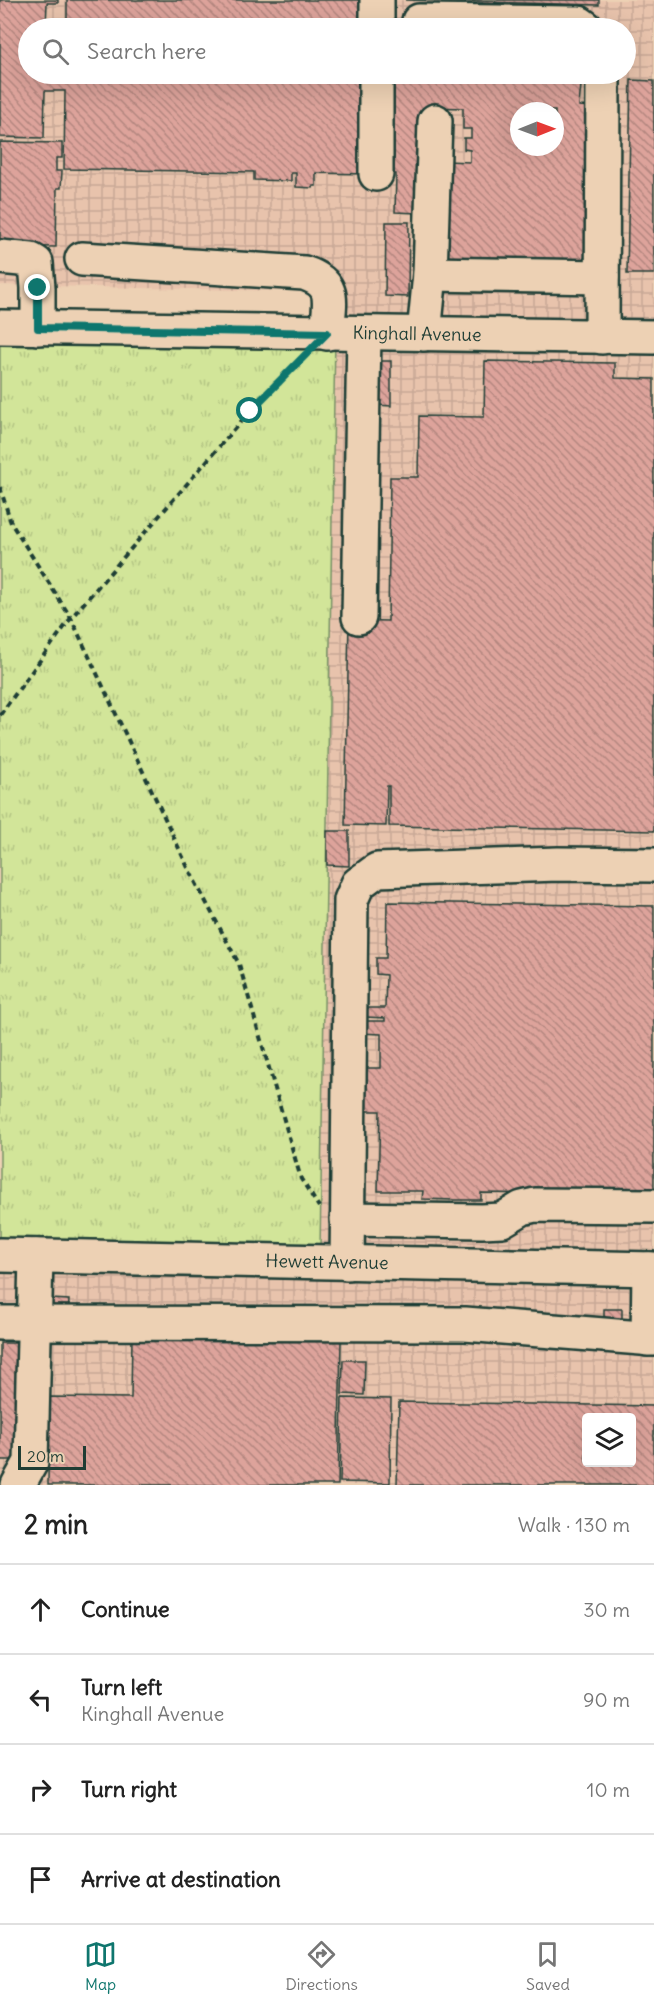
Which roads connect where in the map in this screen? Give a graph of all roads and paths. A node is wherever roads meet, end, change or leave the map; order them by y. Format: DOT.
graph roads {
  1 [pos="377,0"];
  2 [pos="377,18"];
  3 [pos="376,84"];
  4 [pos="603,84"];
  5 [pos="435,121"];
  6 [pos="376,174"];
  7 [pos="0,257"];
  8 [pos="82,260"];
  9 [pos="430,274"];
  10 [pos="602,277"];
  11 [pos="0,327"];
  12 [pos="38,328"];
  13 [pos="327,333"];
  14 [pos="364,333"];
  15 [pos="424,334"];
  16 [pos="602,337"];
  17 [pos="654,338"];
  18 [pos="0,488"];
  19 [pos="359,617"];
  20 [pos="71,618"];
  21 [pos="0,715"];
  22 [pos="654,865"];
  23 [pos="654,1206"];
  24 [pos="334,1214"];
  25 [pos="0,1255"];
  26 [pos="36,1256"];
  27 [pos="347,1263"];
  28 [pos="651,1269"];
  29 [pos="0,1323"];
  30 [pos="35,1324"];
  31 [pos="651,1339"];
  32 [pos="18,1485"];
  1 -- 2 [label="lane"];
  3 -- 6 [label="lane"];
  4 -- 10 [label="lane"];
  5 -- 9 [label="lane"];
  7 -- 12 [label="lane"];
  8 -- 13 [label="lane"];
  9 -- 10 [label="lane"];
  9 -- 15 [label="lane"];
  10 -- 16 [label="lane"];
  11 -- 12 [label="lane, Kinghall Avenue"];
  12 -- 13 [label="lane, Kinghall Avenue"];
  13 -- 14 [label="lane, Kinghall Avenue"];
  13 -- 20 [label="path"];
  14 -- 15 [label="lane, Kinghall Avenue"];
  14 -- 19 [label="lane"];
  15 -- 16 [label="lane, Kinghall Avenue"];
  16 -- 17 [label="lane, Kinghall Avenue"];
  18 -- 20 [label="path"];
  20 -- 21 [label="path"];
  20 -- 24 [label="path"];
  22 -- 24 [label="lane"];
  23 -- 24 [label="lane"];
  24 -- 27 [label="lane"];
  25 -- 26 [label="lane, Hewett Avenue"];
  26 -- 27 [label="lane, Hewett Avenue"];
  26 -- 30 [label="lane"];
  27 -- 28 [label="lane, Hewett Avenue"];
  28 -- 31 [label="lane"];
  29 -- 30 [label="lane"];
  30 -- 31 [label="lane"];
  30 -- 32 [label="lane"];
}
